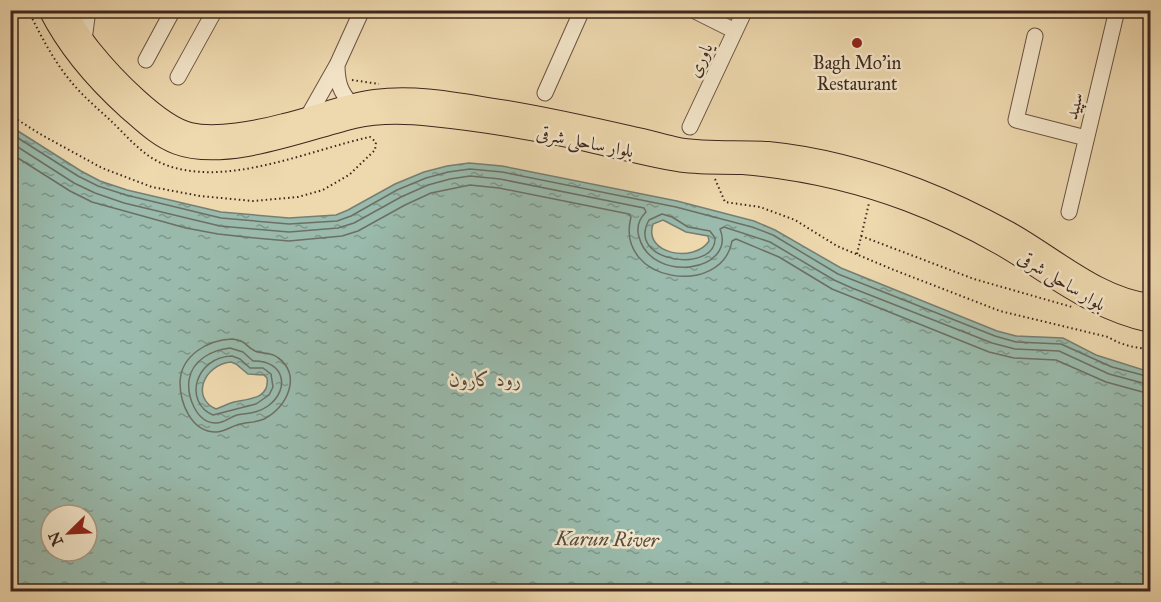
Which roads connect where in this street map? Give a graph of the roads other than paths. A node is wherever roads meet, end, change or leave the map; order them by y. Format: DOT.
graph roads {
  1 [pos="49,10"];
  2 [pos="65,10"];
  3 [pos="88,10"];
  4 [pos="173,10"];
  5 [pos="215,10"];
  6 [pos="362,10"];
  7 [pos="582,10"];
  8 [pos="693,10"];
  9 [pos="745,10"];
  10 [pos="1117,10"];
  11 [pos="735,31"];
  12 [pos="1035,36"];
  13 [pos="84,40"];
  14 [pos="146,60"];
  15 [pos="337,65"];
  16 [pos="178,77"];
  17 [pos="545,93"];
  18 [pos="352,104"];
  19 [pos="307,118"];
  20 [pos="690,127"];
  21 [pos="1086,138"];
  22 [pos="696,158"];
  23 [pos="1069,212"];
  24 [pos="1147,301"];
  25 [pos="1150,322"];
  1 -- 22 [label="main road, بلوار ساحلی شرقی"];
  2 -- 13 [label="main road, بلوار ساحلی شرقی"];
  3 -- 13 [label="street"];
  4 -- 14 [label="street"];
  5 -- 16 [label="street"];
  6 -- 15 [label="street"];
  7 -- 17 [label="street"];
  8 -- 11 [label="street"];
  9 -- 11 [label="street, یاوری"];
  10 -- 21 [label="street, سپید"];
  11 -- 20 [label="street, یاوری"];
  12 -- 21 [label="street"];
  13 -- 19 [label="main road, بلوار ساحلی شرقی"];
  15 -- 18 [label="street"];
  15 -- 19 [label="street"];
  18 -- 19 [label="main road, بلوار ساحلی شرقی"];
  18 -- 22 [label="main road, بلوار ساحلی شرقی"];
  21 -- 23 [label="street, سپید"];
  22 -- 24 [label="main road, بلوار ساحلی شرقی"];
  22 -- 25 [label="main road, بلوار ساحلی شرقی"];
}
